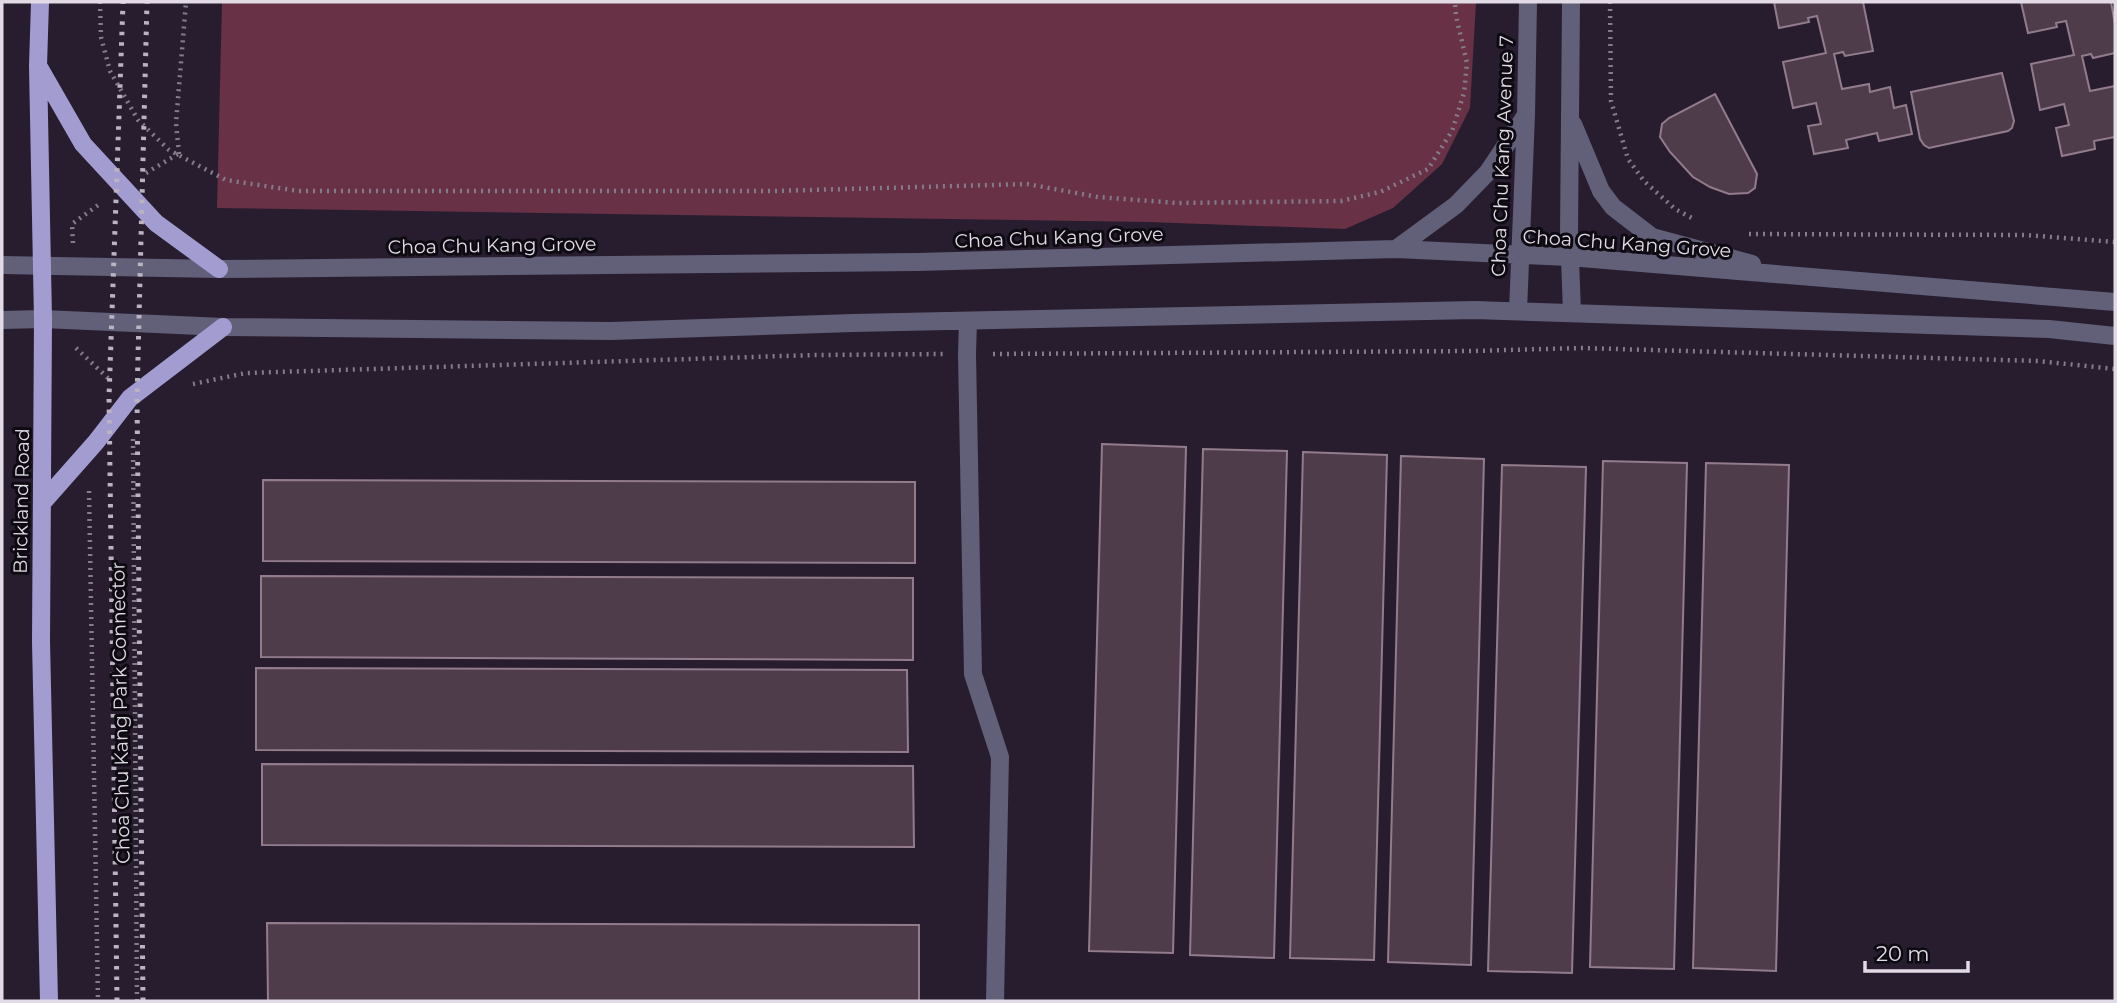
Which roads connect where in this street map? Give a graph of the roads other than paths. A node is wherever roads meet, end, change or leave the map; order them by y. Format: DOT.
graph roads {
  1 [pos="40,2"];
  2 [pos="1528,2"];
  3 [pos="1572,2"];
  4 [pos="38,66"];
  5 [pos="1527,115"];
  6 [pos="1569,115"];
  7 [pos="1395,248"];
  8 [pos="1521,256"];
  9 [pos="1569,257"];
  10 [pos="2,265"];
  11 [pos="41,265"];
  12 [pos="219,269"];
  13 [pos="1796,276"];
  14 [pos="2115,302"];
  15 [pos="1518,311"];
  16 [pos="1572,312"];
  17 [pos="43,319"];
  18 [pos="2,320"];
  19 [pos="968,321"];
  20 [pos="223,327"];
  21 [pos="2115,336"];
  22 [pos="43,502"];
  23 [pos="49,1001"];
  24 [pos="995,1001"];
  1 -- 4 [label="main road, Brickland Road"];
  2 -- 5 [label="street, Choa Chu Kang Avenue 7"];
  3 -- 6 [label="street"];
  4 -- 11 [label="main road, Brickland Road"];
  4 -- 12 [label="main road"];
  5 -- 7 [label="street"];
  5 -- 8 [label="street, Choa Chu Kang Avenue 7"];
  6 -- 9 [label="street"];
  6 -- 13 [label="street"];
  7 -- 8 [label="street, Choa Chu Kang Grove"];
  7 -- 12 [label="street, Choa Chu Kang Grove"];
  8 -- 9 [label="street, Choa Chu Kang Grove"];
  8 -- 15 [label="street, Choa Chu Kang Avenue 7"];
  9 -- 13 [label="street, Choa Chu Kang Grove"];
  9 -- 16 [label="street"];
  10 -- 11 [label="street, Choa Chu Kang Grove"];
  11 -- 12 [label="street, Choa Chu Kang Grove"];
  11 -- 17 [label="main road, Brickland Road"];
  13 -- 14 [label="street, Choa Chu Kang Grove"];
  15 -- 16 [label="street"];
  15 -- 19 [label="street"];
  16 -- 21 [label="street"];
  17 -- 18 [label="street"];
  17 -- 20 [label="street"];
  17 -- 22 [label="main road, Brickland Road"];
  19 -- 20 [label="street"];
  19 -- 24 [label="street"];
  20 -- 22 [label="main road"];
  22 -- 23 [label="main road, Brickland Road"];
}
